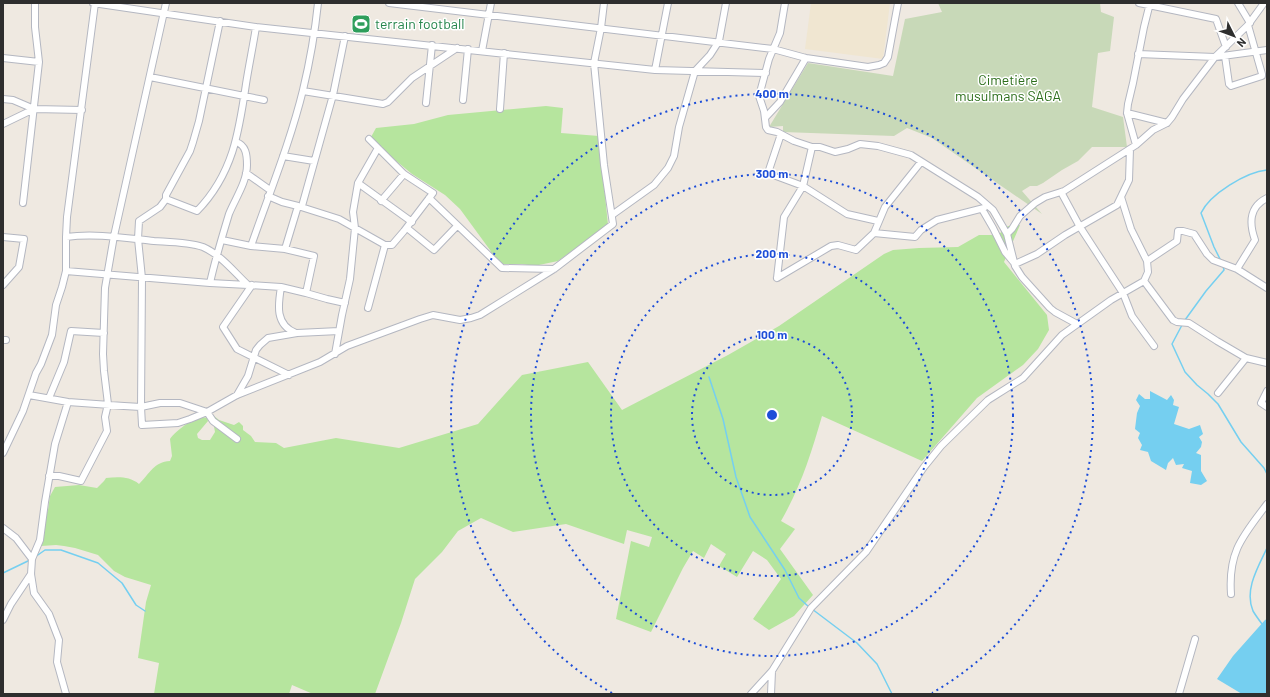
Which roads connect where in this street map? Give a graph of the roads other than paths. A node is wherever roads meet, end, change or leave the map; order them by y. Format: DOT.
graph roads {
  1 [pos="35,3"];
  2 [pos="94,3"];
  3 [pos="166,3"];
  4 [pos="318,3"];
  5 [pos="389,3"];
  6 [pos="491,3"];
  7 [pos="604,3"];
  8 [pos="668,3"];
  9 [pos="726,3"];
  10 [pos="785,3"];
  11 [pos="898,3"];
  12 [pos="1139,3"];
  13 [pos="1238,3"];
  14 [pos="1264,3"];
  15 [pos="1150,4"];
  16 [pos="164,14"];
  17 [pos="489,15"];
  18 [pos="220,21"];
  19 [pos="1249,24"];
  20 [pos="256,27"];
  21 [pos="601,28"];
  22 [pos="315,33"];
  23 [pos="345,36"];
  24 [pos="662,36"];
  25 [pos="718,42"];
  26 [pos="432,46"];
  27 [pos="1226,46"];
  28 [pos="457,48"];
  29 [pos="773,49"];
  30 [pos="468,50"];
  31 [pos="1267,50"];
  32 [pos="482,51"];
  33 [pos="1255,52"];
  34 [pos="504,53"];
  35 [pos="1138,54"];
  36 [pos="1225,56"];
  37 [pos="1215,57"];
  38 [pos="3,58"];
  39 [pos="806,58"];
  40 [pos="39,62"];
  41 [pos="594,63"];
  42 [pos="430,66"];
  43 [pos="655,70"];
  44 [pos="695,71"];
  45 [pos="766,73"];
  46 [pos="150,78"];
  47 [pos="205,88"];
  48 [pos="303,91"];
  49 [pos="333,95"];
  50 [pos="244,96"];
  51 [pos="3,99"];
  52 [pos="264,100"];
  53 [pos="463,100"];
  54 [pos="426,103"];
  55 [pos="34,109"];
  56 [pos="500,109"];
  57 [pos="82,110"];
  58 [pos="1127,113"];
  59 [pos="765,118"];
  60 [pos="1167,123"];
  61 [pos="3,124"];
  62 [pos="781,134"];
  63 [pos="369,139"];
  64 [pos="236,142"];
  65 [pos="1136,145"];
  66 [pos="812,147"];
  67 [pos="378,148"];
  68 [pos="1130,149"];
  69 [pos="283,156"];
  70 [pos="314,161"];
  71 [pos="921,162"];
  72 [pos="246,173"];
  73 [pos="404,174"];
  74 [pos="358,184"];
  75 [pos="803,186"];
  76 [pos="1061,192"];
  77 [pos="269,193"];
  78 [pos="1121,197"];
  79 [pos="429,198"];
  80 [pos="1267,198"];
  81 [pos="166,200"];
  82 [pos="381,200"];
  83 [pos="23,203"];
  84 [pos="300,206"];
  85 [pos="990,206"];
  86 [pos="982,209"];
  87 [pos="612,215"];
  88 [pos="878,221"];
  89 [pos="412,222"];
  90 [pos="457,226"];
  91 [pos="1080,226"];
  92 [pos="355,228"];
  93 [pos="407,228"];
  94 [pos="874,234"];
  95 [pos="1007,234"];
  96 [pos="114,236"];
  97 [pos="3,237"];
  98 [pos="66,237"];
  99 [pos="138,239"];
  100 [pos="222,240"];
  101 [pos="385,245"];
  102 [pos="251,246"];
  103 [pos="285,249"];
  104 [pos="217,255"];
  105 [pos="1147,262"];
  106 [pos="1015,264"];
  107 [pos="554,269"];
  108 [pos="1237,269"];
  109 [pos="66,271"];
  110 [pos="107,274"];
  111 [pos="142,278"];
  112 [pos="1144,281"];
  113 [pos="210,283"];
  114 [pos="3,284"];
  115 [pos="250,285"];
  116 [pos="281,287"];
  117 [pos="1267,288"];
  118 [pos="306,293"];
  119 [pos="1122,293"];
  120 [pos="345,303"];
  121 [pos="368,308"];
  122 [pos="1077,324"];
  123 [pos="339,330"];
  124 [pos="104,333"];
  125 [pos="297,333"];
  126 [pos="1154,346"];
  127 [pos="335,354"];
  128 [pos="254,358"];
  129 [pos="1246,358"];
  130 [pos="1267,363"];
  131 [pos="289,375"];
  132 [pos="1267,391"];
  133 [pos="1218,393"];
  134 [pos="29,395"];
  135 [pos="237,395"];
  136 [pos="49,398"];
  137 [pos="68,402"];
  138 [pos="108,404"];
  139 [pos="141,407"];
  140 [pos="1267,407"];
  141 [pos="207,412"];
  142 [pos="237,439"];
  143 [pos="3,453"];
  144 [pos="49,476"];
  145 [pos="1267,504"];
  146 [pos="3,528"];
  147 [pos="32,559"];
  148 [pos="31,574"];
  149 [pos="1231,594"];
  150 [pos="3,620"];
  151 [pos="1195,639"];
  152 [pos="772,671"];
  153 [pos="66,694"];
  154 [pos="751,694"];
  155 [pos="771,694"];
  156 [pos="1179,694"];
  1 -- 40 [label="street"];
  2 -- 16 [label="street"];
  2 -- 57 [label="street"];
  3 -- 16 [label="street"];
  4 -- 22 [label="street"];
  5 -- 17 [label="street"];
  6 -- 17 [label="street"];
  7 -- 21 [label="street"];
  8 -- 24 [label="street"];
  9 -- 25 [label="street"];
  10 -- 29 [label="street"];
  11 -- 39 [label="street"];
  12 -- 15 [label="street"];
  13 -- 19 [label="street"];
  14 -- 19 [label="street"];
  15 -- 27 [label="street"];
  15 -- 35 [label="street"];
  16 -- 18 [label="street"];
  16 -- 46 [label="street"];
  17 -- 21 [label="street"];
  17 -- 32 [label="street"];
  18 -- 20 [label="street"];
  18 -- 47 [label="street"];
  19 -- 27 [label="street"];
  19 -- 33 [label="street"];
  20 -- 22 [label="street"];
  20 -- 50 [label="street"];
  21 -- 24 [label="street"];
  21 -- 41 [label="street"];
  22 -- 23 [label="street"];
  22 -- 48 [label="street"];
  23 -- 26 [label="street"];
  23 -- 49 [label="street"];
  24 -- 25 [label="street"];
  24 -- 43 [label="street"];
  25 -- 29 [label="street"];
  25 -- 44 [label="street"];
  26 -- 28 [label="street"];
  26 -- 42 [label="street"];
  27 -- 37 [label="street"];
  28 -- 30 [label="street"];
  28 -- 42 [label="street"];
  29 -- 39 [label="street"];
  29 -- 45 [label="street"];
  30 -- 32 [label="street"];
  30 -- 53 [label="street"];
  31 -- 33 [label="street"];
  32 -- 34 [label="street"];
  33 -- 36 [label="street"];
  33 -- 36 [label="street"];
  34 -- 41 [label="street"];
  34 -- 56 [label="street"];
  35 -- 37 [label="street"];
  35 -- 58 [label="street"];
  36 -- 37 [label="street"];
  37 -- 60 [label="street"];
  38 -- 40 [label="street"];
  39 -- 59 [label="street"];
  40 -- 55 [label="street"];
  41 -- 43 [label="street"];
  41 -- 87 [label="street"];
  42 -- 49 [label="street"];
  42 -- 54 [label="street"];
  43 -- 44 [label="street"];
  44 -- 45 [label="street"];
  44 -- 87 [label="street"];
  45 -- 59 [label="street"];
  46 -- 47 [label="street"];
  46 -- 96 [label="street"];
  47 -- 50 [label="street"];
  47 -- 81 [label="street"];
  48 -- 49 [label="street"];
  48 -- 69 [label="street"];
  49 -- 70 [label="street"];
  50 -- 52 [label="street"];
  50 -- 64 [label="street"];
  51 -- 55 [label="street"];
  55 -- 57 [label="street"];
  55 -- 61 [label="street"];
  55 -- 83 [label="street"];
  57 -- 98 [label="street"];
  58 -- 60 [label="street"];
  58 -- 65 [label="street"];
  59 -- 62 [label="street"];
  60 -- 65 [label="street"];
  62 -- 66 [label="street"];
  62 -- 75 [label="street"];
  63 -- 67 [label="street"];
  64 -- 72 [label="street"];
  64 -- 81 [label="street"];
  65 -- 68 [label="street"];
  66 -- 71 [label="street"];
  66 -- 75 [label="street"];
  67 -- 73 [label="street"];
  67 -- 74 [label="street"];
  68 -- 76 [label="street"];
  68 -- 78 [label="street"];
  69 -- 70 [label="street"];
  69 -- 77 [label="street"];
  70 -- 84 [label="street"];
  71 -- 85 [label="street"];
  71 -- 88 [label="street"];
  72 -- 77 [label="street"];
  72 -- 100 [label="street"];
  73 -- 79 [label="street"];
  73 -- 82 [label="street"];
  74 -- 82 [label="street"];
  74 -- 92 [label="street"];
  75 -- 88 [label="street"];
  75 -- 94 [label="street"];
  76 -- 91 [label="street"];
  76 -- 95 [label="street"];
  77 -- 84 [label="street"];
  77 -- 102 [label="street"];
  78 -- 91 [label="street"];
  78 -- 105 [label="street"];
  79 -- 89 [label="street"];
  79 -- 90 [label="street"];
  80 -- 108 [label="street"];
  81 -- 99 [label="street"];
  82 -- 89 [label="street"];
  84 -- 92 [label="street"];
  84 -- 103 [label="street"];
  85 -- 86 [label="street"];
  85 -- 95 [label="street"];
  86 -- 94 [label="street"];
  86 -- 106 [label="street"];
  87 -- 107 [label="street"];
  88 -- 94 [label="street"];
  89 -- 93 [label="street"];
  90 -- 93 [label="street"];
  90 -- 107 [label="street"];
  91 -- 106 [label="street"];
  91 -- 119 [label="street"];
  92 -- 101 [label="street"];
  92 -- 120 [label="street"];
  93 -- 101 [label="street"];
  95 -- 106 [label="street"];
  96 -- 98 [label="street"];
  96 -- 99 [label="street"];
  96 -- 110 [label="street"];
  97 -- 114 [label="street"];
  98 -- 109 [label="street"];
  99 -- 104 [label="street"];
  99 -- 111 [label="street"];
  100 -- 102 [label="street"];
  100 -- 104 [label="street"];
  101 -- 121 [label="street"];
  102 -- 103 [label="street"];
  103 -- 118 [label="street"];
  104 -- 113 [label="street"];
  104 -- 115 [label="street"];
  105 -- 108 [label="street"];
  105 -- 112 [label="street"];
  106 -- 122 [label="street"];
  107 -- 127 [label="street"];
  108 -- 117 [label="street"];
  109 -- 110 [label="street"];
  109 -- 134 [label="street"];
  110 -- 111 [label="street"];
  110 -- 124 [label="street"];
  111 -- 113 [label="street"];
  111 -- 139 [label="street"];
  112 -- 119 [label="street"];
  112 -- 129 [label="street"];
  113 -- 115 [label="street"];
  115 -- 116 [label="street"];
  115 -- 128 [label="street"];
  116 -- 118 [label="street"];
  116 -- 125 [label="street"];
  118 -- 120 [label="street"];
  119 -- 122 [label="street"];
  119 -- 126 [label="street"];
  120 -- 123 [label="street"];
  122 -- 152 [label="street"];
  123 -- 125 [label="street"];
  123 -- 127 [label="street"];
  124 -- 136 [label="street"];
  124 -- 138 [label="street"];
  125 -- 128 [label="street"];
  127 -- 131 [label="street"];
  128 -- 131 [label="street"];
  128 -- 135 [label="street"];
  129 -- 130 [label="street"];
  129 -- 133 [label="street"];
  131 -- 135 [label="street"];
  132 -- 140 [label="street"];
  134 -- 136 [label="street"];
  134 -- 143 [label="street"];
  135 -- 141 [label="street"];
  136 -- 137 [label="street"];
  137 -- 138 [label="street"];
  137 -- 144 [label="street"];
  138 -- 139 [label="street"];
  138 -- 144 [label="street"];
  139 -- 141 [label="street"];
  139 -- 141 [label="street"];
  141 -- 142 [label="street"];
  144 -- 147 [label="street"];
  145 -- 149 [label="street"];
  146 -- 147 [label="street"];
  147 -- 148 [label="street"];
  148 -- 150 [label="street"];
  148 -- 153 [label="street"];
  151 -- 156 [label="street"];
  152 -- 154 [label="street"];
  152 -- 155 [label="street"];
}
